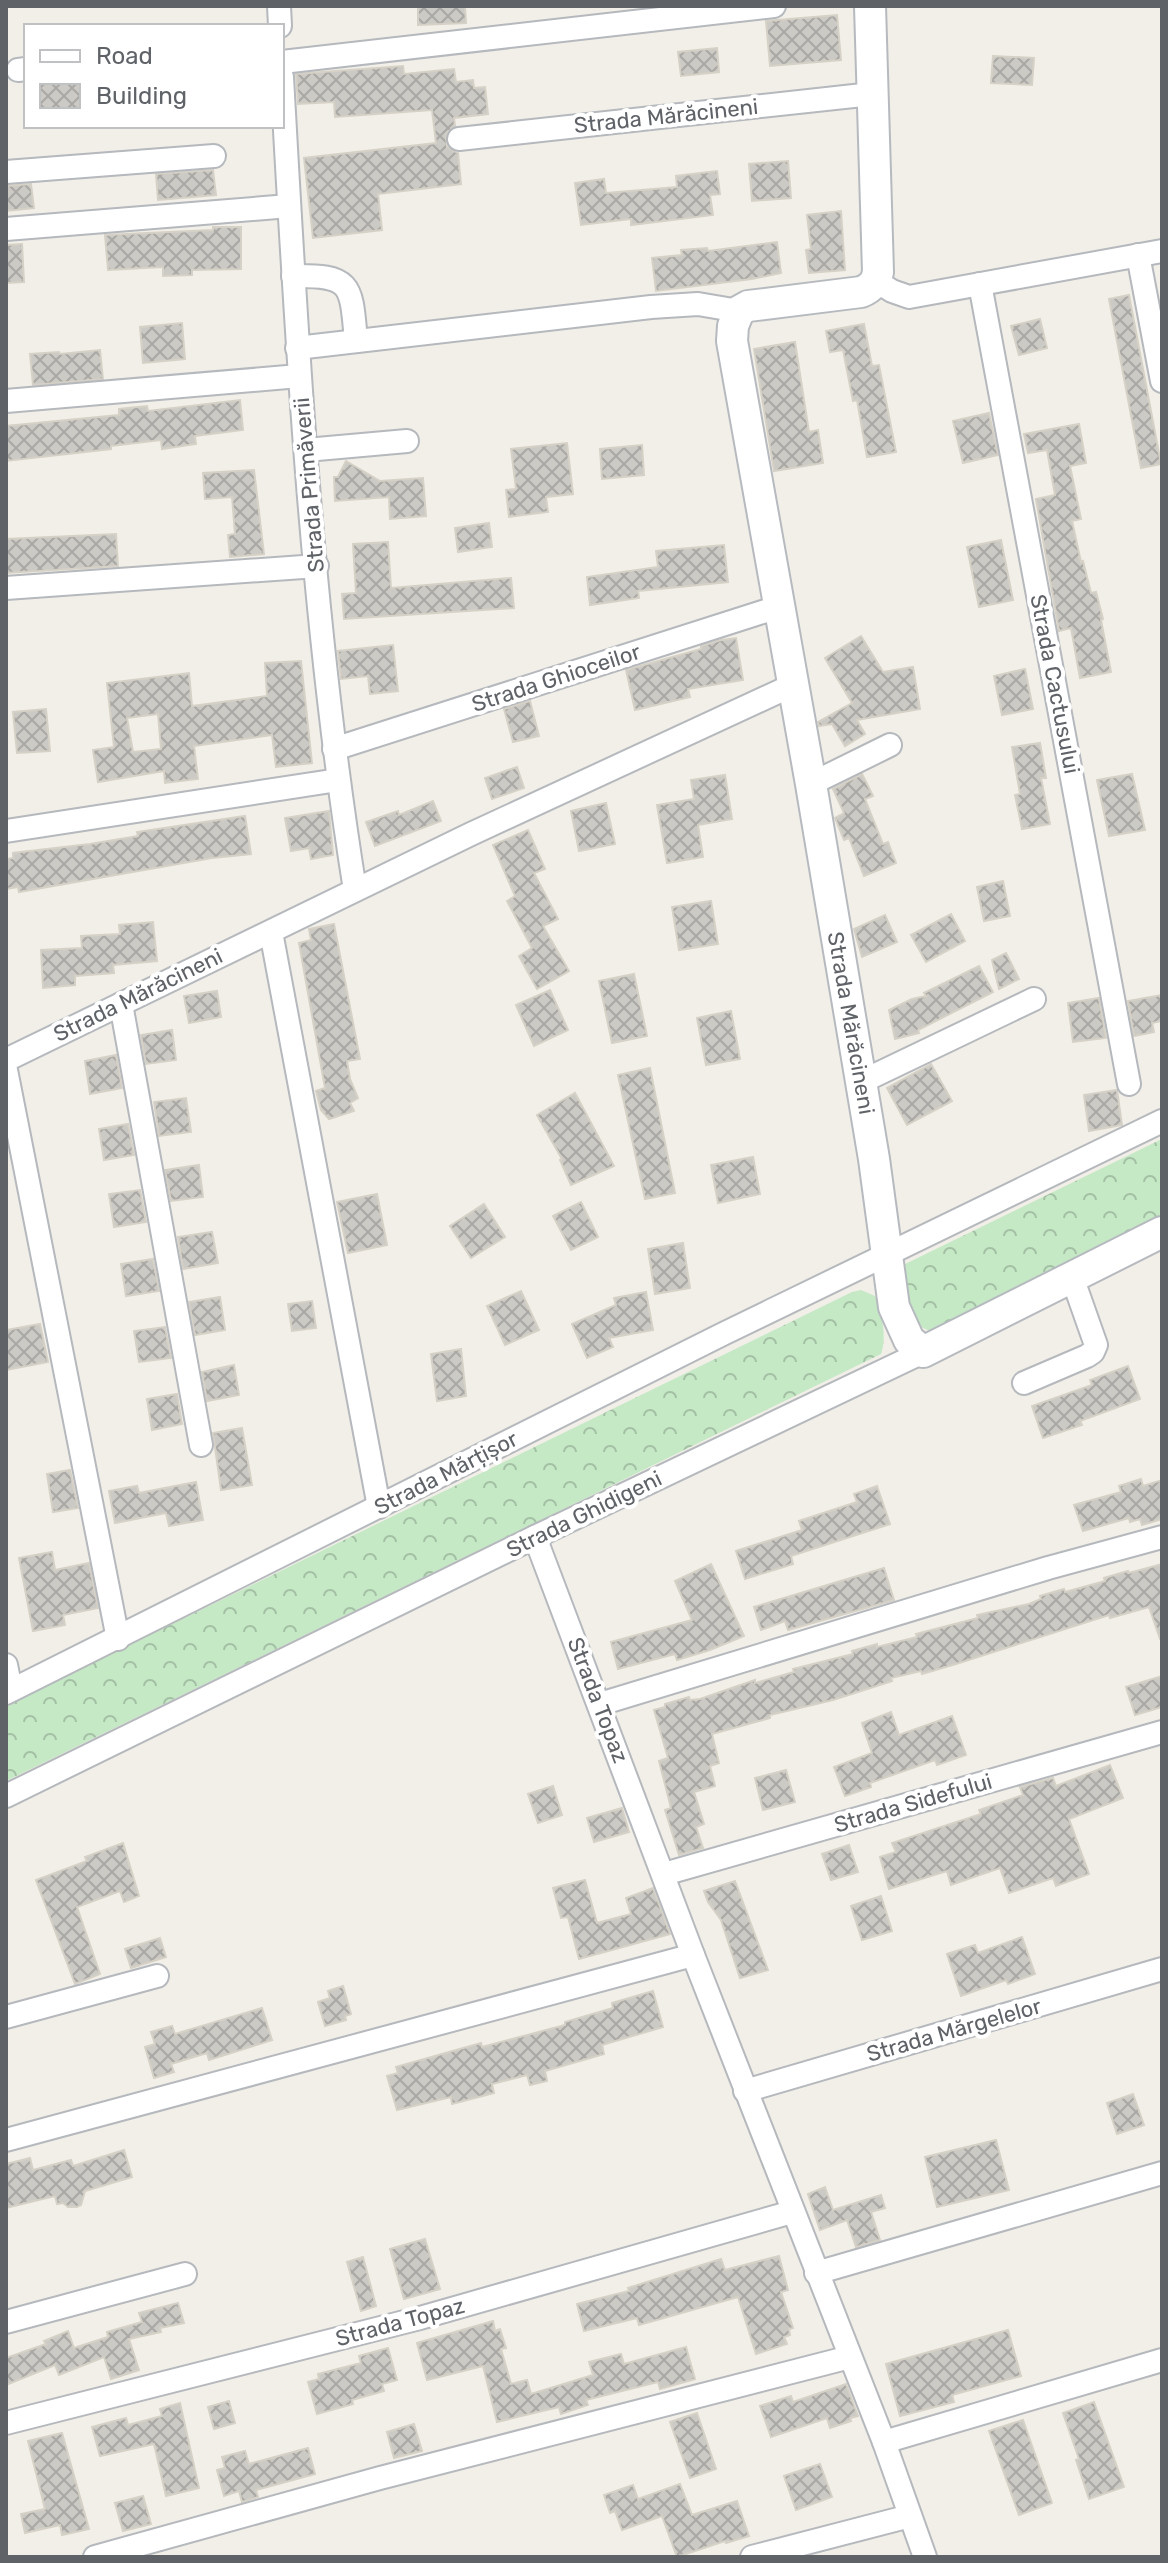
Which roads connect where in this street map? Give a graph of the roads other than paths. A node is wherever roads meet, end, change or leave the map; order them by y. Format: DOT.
graph roads {
  1 [pos="774,6"];
  2 [pos="870,6"];
  3 [pos="284,62"];
  4 [pos="872,94"];
  5 [pos="284,114"];
  6 [pos="459,139"];
  7 [pos="214,156"];
  8 [pos="6,172"];
  9 [pos="289,206"];
  10 [pos="6,229"];
  11 [pos="1162,251"];
  12 [pos="1138,255"];
  13 [pos="293,276"];
  14 [pos="876,281"];
  15 [pos="980,284"];
  16 [pos="739,311"];
  17 [pos="356,341"];
  18 [pos="297,348"];
  19 [pos="299,376"];
  20 [pos="1162,381"];
  21 [pos="6,401"];
  22 [pos="407,441"];
  23 [pos="306,450"];
  24 [pos="317,566"];
  25 [pos="6,588"];
  26 [pos="778,607"];
  27 [pos="793,685"];
  28 [pos="890,745"];
  29 [pos="334,749"];
  30 [pos="338,780"];
  31 [pos="811,784"];
  32 [pos="6,831"];
  33 [pos="355,890"];
  34 [pos="271,932"];
  35 [pos="1034,999"];
  36 [pos="121,1004"];
  37 [pos="6,1060"];
  38 [pos="6,1070"];
  39 [pos="861,1082"];
  40 [pos="1129,1084"];
  41 [pos="1162,1121"];
  42 [pos="1162,1232"];
  43 [pos="888,1255"];
  44 [pos="1072,1277"];
  45 [pos="923,1352"];
  46 [pos="1024,1383"];
  47 [pos="201,1445"];
  48 [pos="379,1507"];
  49 [pos="535,1537"];
  50 [pos="1162,1537"];
  51 [pos="118,1639"];
  52 [pos="6,1665"];
  53 [pos="9,1692"];
  54 [pos="600,1704"];
  55 [pos="1162,1732"];
  56 [pos="6,1796"];
  57 [pos="664,1874"];
  58 [pos="693,1955"];
  59 [pos="1162,1969"];
  60 [pos="157,1976"];
  61 [pos="6,2017"];
  62 [pos="745,2091"];
  63 [pos="6,2140"];
  64 [pos="1162,2173"];
  65 [pos="792,2212"];
  66 [pos="816,2273"];
  67 [pos="185,2274"];
  68 [pos="6,2322"];
  69 [pos="850,2357"];
  70 [pos="1162,2360"];
  71 [pos="6,2423"];
  72 [pos="884,2442"];
  73 [pos="910,2516"];
  74 [pos="95,2557"];
  75 [pos="752,2557"];
  76 [pos="925,2557"];
  1 -- 3 [label="street"];
  2 -- 4 [label="street"];
  4 -- 6 [label="street, Strada Mărăcineni"];
  4 -- 14 [label="street"];
  5 -- 9 [label="street, Strada Primăverii"];
  7 -- 8 [label="street"];
  9 -- 10 [label="street"];
  9 -- 13 [label="street, Strada Primăverii"];
  11 -- 12 [label="street"];
  12 -- 15 [label="street"];
  12 -- 20 [label="street"];
  13 -- 17 [label="street"];
  13 -- 18 [label="street, Strada Primăverii"];
  14 -- 15 [label="street"];
  14 -- 16 [label="street"];
  15 -- 40 [label="street, Strada Cactusului"];
  16 -- 17 [label="street"];
  16 -- 26 [label="street, Strada Mărăcineni"];
  17 -- 18 [label="street"];
  18 -- 19 [label="street, Strada Primăverii"];
  19 -- 21 [label="street"];
  19 -- 23 [label="street, Strada Primăverii"];
  22 -- 23 [label="street"];
  23 -- 24 [label="street, Strada Primăverii"];
  24 -- 25 [label="street"];
  24 -- 29 [label="street, Strada Primăverii"];
  26 -- 27 [label="street, Strada Mărăcineni"];
  26 -- 29 [label="street, Strada Ghioceilor"];
  27 -- 31 [label="street, Strada Mărăcineni"];
  27 -- 33 [label="street, Strada Mărăcineni"];
  28 -- 31 [label="street"];
  29 -- 30 [label="street, Strada Primăverii"];
  30 -- 32 [label="street"];
  30 -- 33 [label="street, Strada Primăverii"];
  31 -- 39 [label="street, Strada Mărăcineni"];
  33 -- 34 [label="street, Strada Mărăcineni"];
  34 -- 36 [label="street, Strada Mărăcineni"];
  34 -- 48 [label="street"];
  35 -- 39 [label="street"];
  36 -- 37 [label="street, Strada Mărăcineni"];
  36 -- 47 [label="street"];
  38 -- 51 [label="street"];
  39 -- 43 [label="street, Strada Mărăcineni"];
  41 -- 43 [label="street, Strada Mărțișor"];
  42 -- 44 [label="street, Strada Ghidigeni"];
  43 -- 45 [label="street, Strada Mărăcineni"];
  43 -- 48 [label="street, Strada Mărțișor"];
  44 -- 45 [label="street, Strada Ghidigeni"];
  44 -- 46 [label="street"];
  45 -- 49 [label="street, Strada Ghidigeni"];
  48 -- 51 [label="street, Strada Mărțișor"];
  49 -- 54 [label="street, Strada Topaz"];
  49 -- 56 [label="street, Strada Ghidigeni"];
  50 -- 54 [label="street"];
  51 -- 53 [label="street, Strada Mărțișor"];
  52 -- 53 [label="street"];
  54 -- 57 [label="street, Strada Topaz"];
  55 -- 57 [label="street, Strada Sidefului"];
  57 -- 58 [label="street, Strada Topaz"];
  58 -- 62 [label="street, Strada Topaz"];
  58 -- 63 [label="street"];
  59 -- 62 [label="street, Strada Mărgelelor"];
  60 -- 61 [label="street"];
  62 -- 65 [label="street, Strada Topaz"];
  64 -- 66 [label="street"];
  65 -- 66 [label="street, Strada Topaz"];
  65 -- 71 [label="street, Strada Topaz"];
  66 -- 69 [label="street, Strada Topaz"];
  67 -- 68 [label="street"];
  69 -- 72 [label="street, Strada Topaz"];
  69 -- 74 [label="street"];
  70 -- 72 [label="street"];
  72 -- 73 [label="street, Strada Topaz"];
  73 -- 75 [label="street"];
  73 -- 76 [label="street, Strada Topaz"];
}
